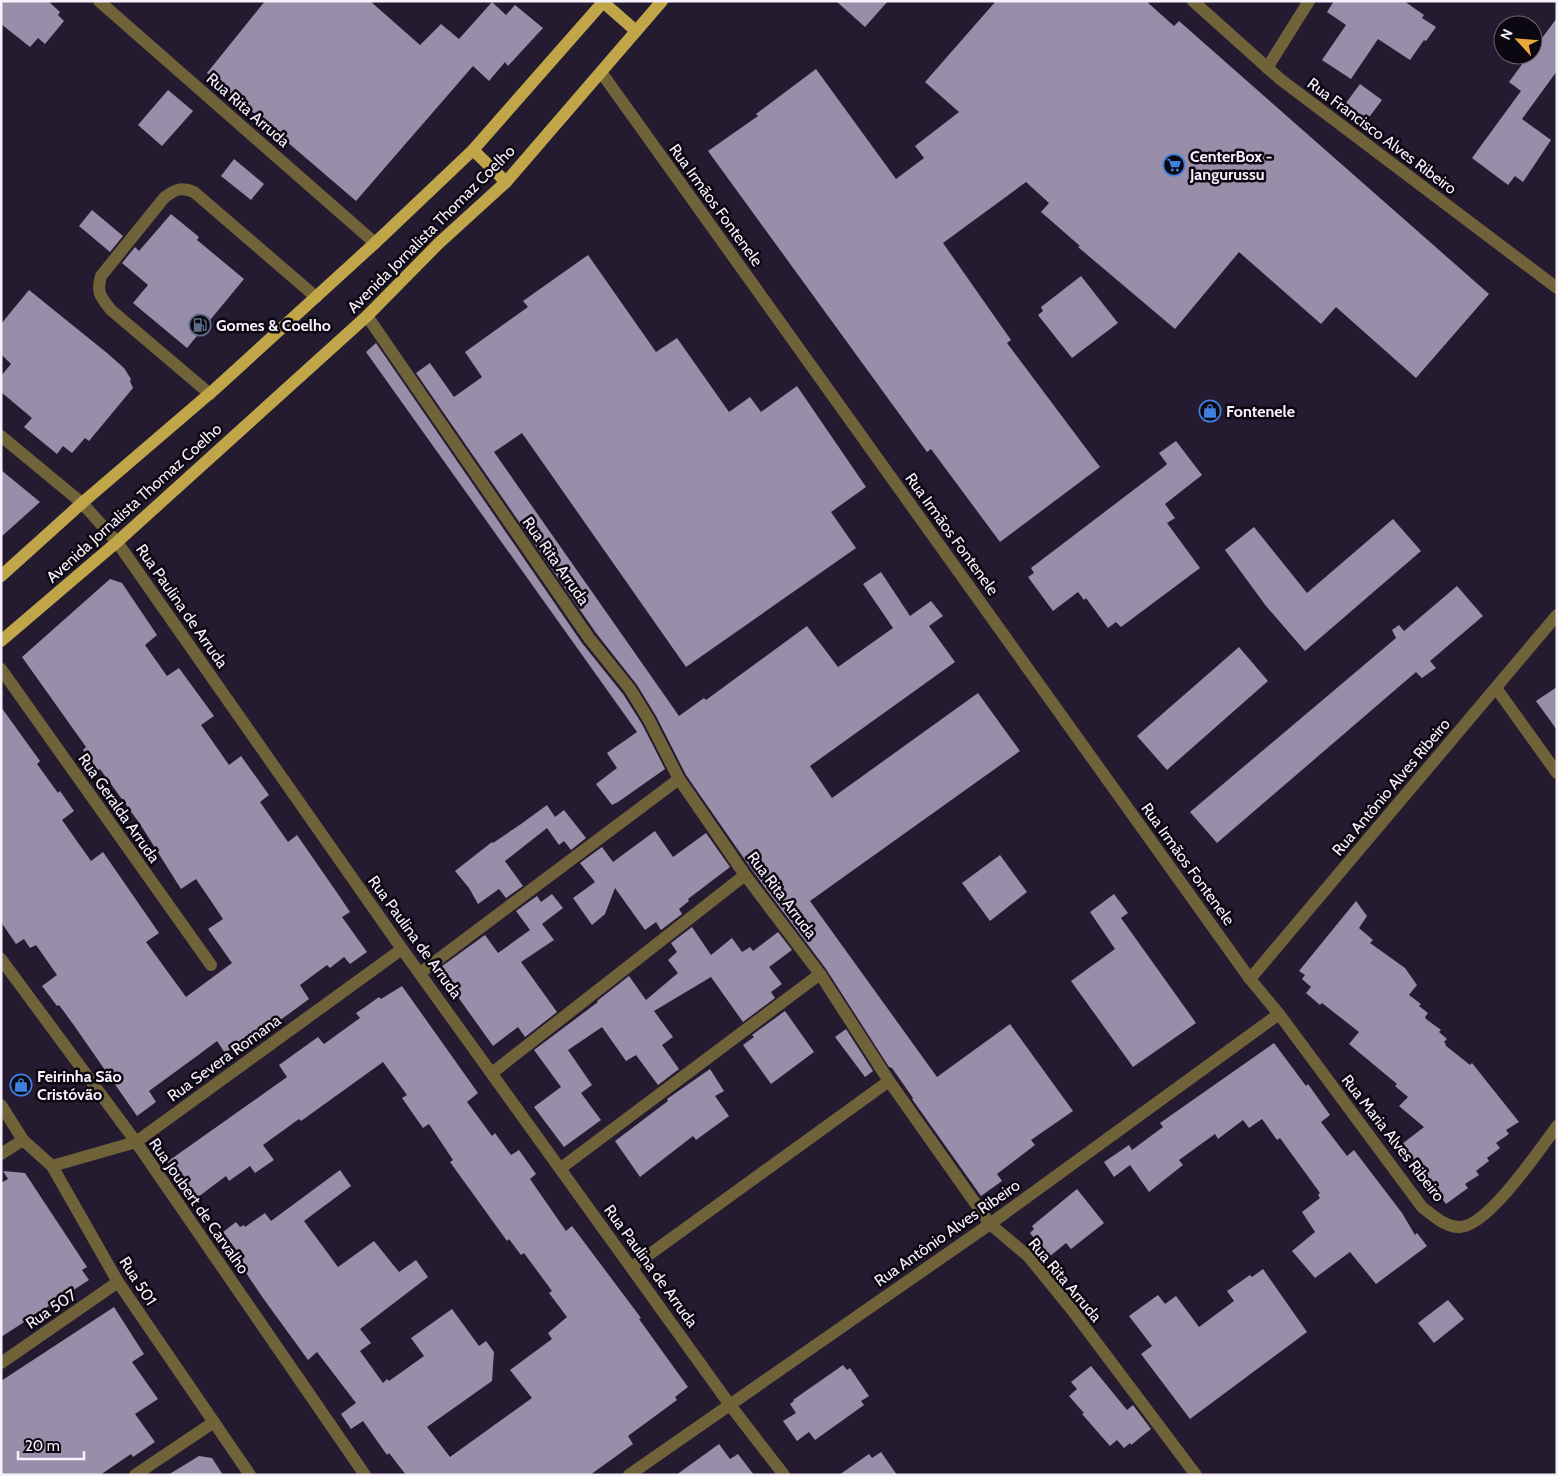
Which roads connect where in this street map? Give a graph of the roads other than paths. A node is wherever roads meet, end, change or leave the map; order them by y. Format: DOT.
graph roads {
  1 [pos="99,1"];
  2 [pos="662,1"];
  3 [pos="1310,1"];
  4 [pos="603,2"];
  5 [pos="1198,3"];
  6 [pos="636,32"];
  7 [pos="1268,68"];
  8 [pos="601,72"];
  9 [pos="474,150"];
  10 [pos="506,182"];
  11 [pos="376,243"];
  12 [pos="1557,288"];
  13 [pos="316,297"];
  14 [pos="367,316"];
  15 [pos="210,394"];
  16 [pos="1,436"];
  17 [pos="82,503"];
  18 [pos="117,542"];
  19 [pos="1,576"];
  20 [pos="1557,615"];
  21 [pos="1,641"];
  22 [pos="1,669"];
  23 [pos="1496,688"];
  24 [pos="1557,773"];
  25 [pos="679,779"];
  26 [pos="745,875"];
  27 [pos="402,949"];
  28 [pos="1,959"];
  29 [pos="210,965"];
  30 [pos="420,972"];
  31 [pos="820,974"];
  32 [pos="1250,979"];
  33 [pos="1279,1014"];
  34 [pos="492,1073"];
  35 [pos="889,1081"];
  36 [pos="1,1105"];
  37 [pos="1557,1126"];
  38 [pos="23,1140"];
  39 [pos="136,1142"];
  40 [pos="1,1154"];
  41 [pos="52,1166"];
  42 [pos="561,1168"];
  43 [pos="990,1224"];
  44 [pos="632,1267"];
  45 [pos="118,1282"];
  46 [pos="1,1363"];
  47 [pos="730,1405"];
  48 [pos="214,1422"];
  49 [pos="359,1472"];
  50 [pos="135,1475"];
  51 [pos="250,1475"];
  52 [pos="629,1475"];
  53 [pos="784,1475"];
  54 [pos="1196,1475"];
  1 -- 11 [label="street, Rua Rita Arruda"];
  2 -- 6 [label="main road, Avenida Jornalista Thomaz Coelho"];
  3 -- 7 [label="street"];
  4 -- 6 [label="main road"];
  4 -- 9 [label="main road, Avenida Jornalista Thomaz Coelho"];
  5 -- 7 [label="street, Rua Francisco Alves Ribeiro"];
  6 -- 8 [label="main road, Avenida Jornalista Thomaz Coelho"];
  7 -- 12 [label="street, Rua Francisco Alves Ribeiro"];
  8 -- 10 [label="main road, Avenida Jornalista Thomaz Coelho"];
  8 -- 32 [label="street, Rua Irmãos Fontenele"];
  9 -- 10 [label="main road"];
  9 -- 11 [label="main road, Avenida Jornalista Thomaz Coelho"];
  10 -- 14 [label="main road, Avenida Jornalista Thomaz Coelho"];
  11 -- 13 [label="main road, Avenida Jornalista Thomaz Coelho"];
  13 -- 15 [label="main road, Avenida Jornalista Thomaz Coelho"];
  13 -- 15 [label="street"];
  14 -- 18 [label="main road, Avenida Jornalista Thomaz Coelho"];
  14 -- 25 [label="street, Rua Rita Arruda"];
  15 -- 17 [label="main road, Avenida Jornalista Thomaz Coelho"];
  16 -- 17 [label="street, Rua Paulina de Arruda"];
  17 -- 18 [label="street, Rua Paulina de Arruda"];
  17 -- 19 [label="main road, Avenida Jornalista Thomaz Coelho"];
  18 -- 21 [label="main road, Avenida Jornalista Thomaz Coelho"];
  18 -- 27 [label="street, Rua Paulina de Arruda"];
  20 -- 23 [label="street, Rua Antônio Alves Ribeiro"];
  22 -- 29 [label="street, Rua Geralda Arruda"];
  23 -- 24 [label="street"];
  23 -- 32 [label="street, Rua Antônio Alves Ribeiro"];
  25 -- 26 [label="street, Rua Rita Arruda"];
  25 -- 30 [label="street"];
  26 -- 31 [label="street, Rua Rita Arruda"];
  26 -- 34 [label="street"];
  27 -- 30 [label="street, Rua Paulina de Arruda"];
  27 -- 39 [label="street, Rua Severa Romana"];
  28 -- 39 [label="street, Rua Joubert de Carvalho"];
  30 -- 34 [label="street, Rua Paulina de Arruda"];
  31 -- 35 [label="street, Rua Rita Arruda"];
  31 -- 42 [label="street"];
  32 -- 33 [label="street, Rua Irmãos Fontenele"];
  33 -- 37 [label="street, Rua Maria Alves Ribeiro"];
  33 -- 43 [label="street, Rua Antônio Alves Ribeiro"];
  34 -- 42 [label="street, Rua Paulina de Arruda"];
  35 -- 43 [label="street, Rua Rita Arruda"];
  35 -- 44 [label="street"];
  36 -- 38 [label="street, Rua 501"];
  38 -- 40 [label="street"];
  38 -- 41 [label="street, Rua 501"];
  39 -- 41 [label="street, Rua Severa Romana"];
  39 -- 49 [label="street, Rua Joubert de Carvalho"];
  41 -- 45 [label="street, Rua 501"];
  42 -- 44 [label="street, Rua Paulina de Arruda"];
  43 -- 47 [label="street, Rua Antônio Alves Ribeiro"];
  43 -- 54 [label="street, Rua Rita Arruda"];
  44 -- 47 [label="street, Rua Paulina de Arruda"];
  45 -- 46 [label="street, Rua 507"];
  45 -- 48 [label="street, Rua 501"];
  47 -- 52 [label="street, Rua Antônio Alves Ribeiro"];
  47 -- 53 [label="street, Rua Paulina de Arruda"];
  48 -- 50 [label="street"];
  48 -- 51 [label="street, Rua 501"];
}
